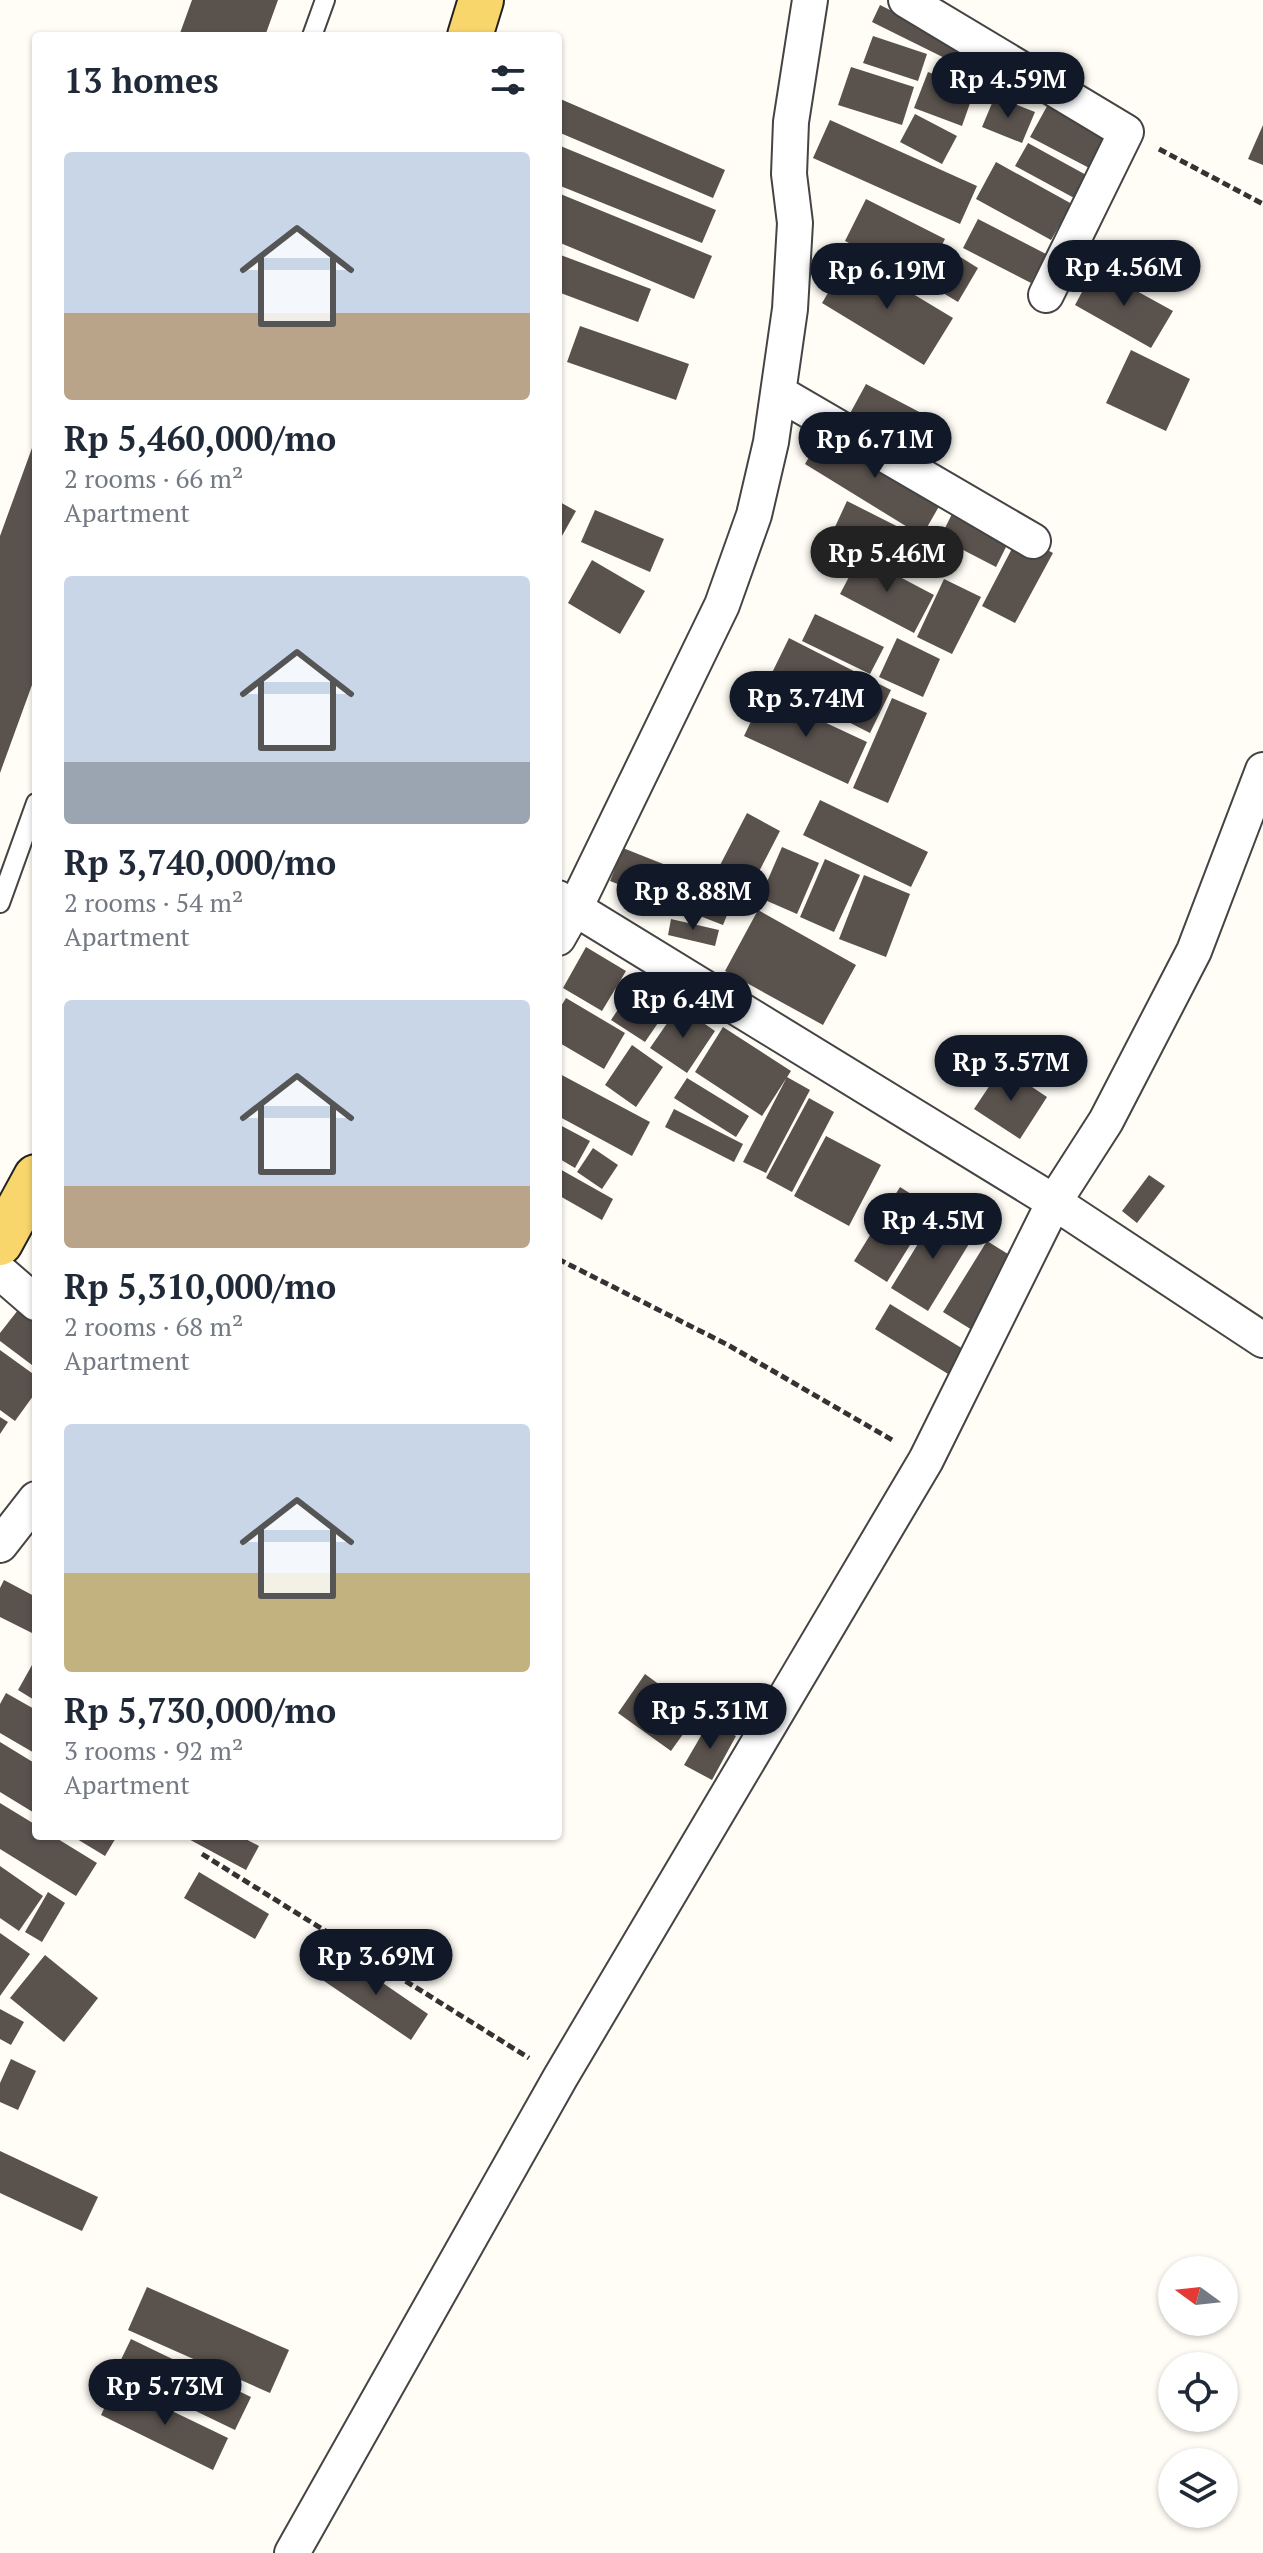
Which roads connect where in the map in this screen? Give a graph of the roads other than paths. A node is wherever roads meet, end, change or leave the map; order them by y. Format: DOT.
graph roads {
  1 [pos="325,0"];
  2 [pos="481,0"];
  3 [pos="810,0"];
  4 [pos="906,0"];
  5 [pos="313,32"];
  6 [pos="471,32"];
  7 [pos="1046,295"];
  8 [pos="779,393"];
  9 [pos="1033,541"];
  10 [pos="1263,770"];
  11 [pos="32,814"];
  12 [pos="0,903"];
  13 [pos="566,903"];
  14 [pos="32,1184"];
  15 [pos="1054,1202"];
  16 [pos="0,1243"];
  17 [pos="0,1272"];
  18 [pos="32,1300"];
  19 [pos="1263,1340"];
  20 [pos="32,1504"];
  21 [pos="0,1545"];
  22 [pos="292,2553"];
  1 -- 5 [label="lane"];
  2 -- 6 [label="main road"];
  3 -- 8 [label="street"];
  4 -- 7 [label="street"];
  8 -- 9 [label="street"];
  8 -- 13 [label="street"];
  10 -- 15 [label="street"];
  11 -- 12 [label="lane"];
  13 -- 15 [label="street"];
  14 -- 16 [label="main road"];
  15 -- 19 [label="street"];
  15 -- 22 [label="street"];
  17 -- 18 [label="street"];
  20 -- 21 [label="street"];
}
